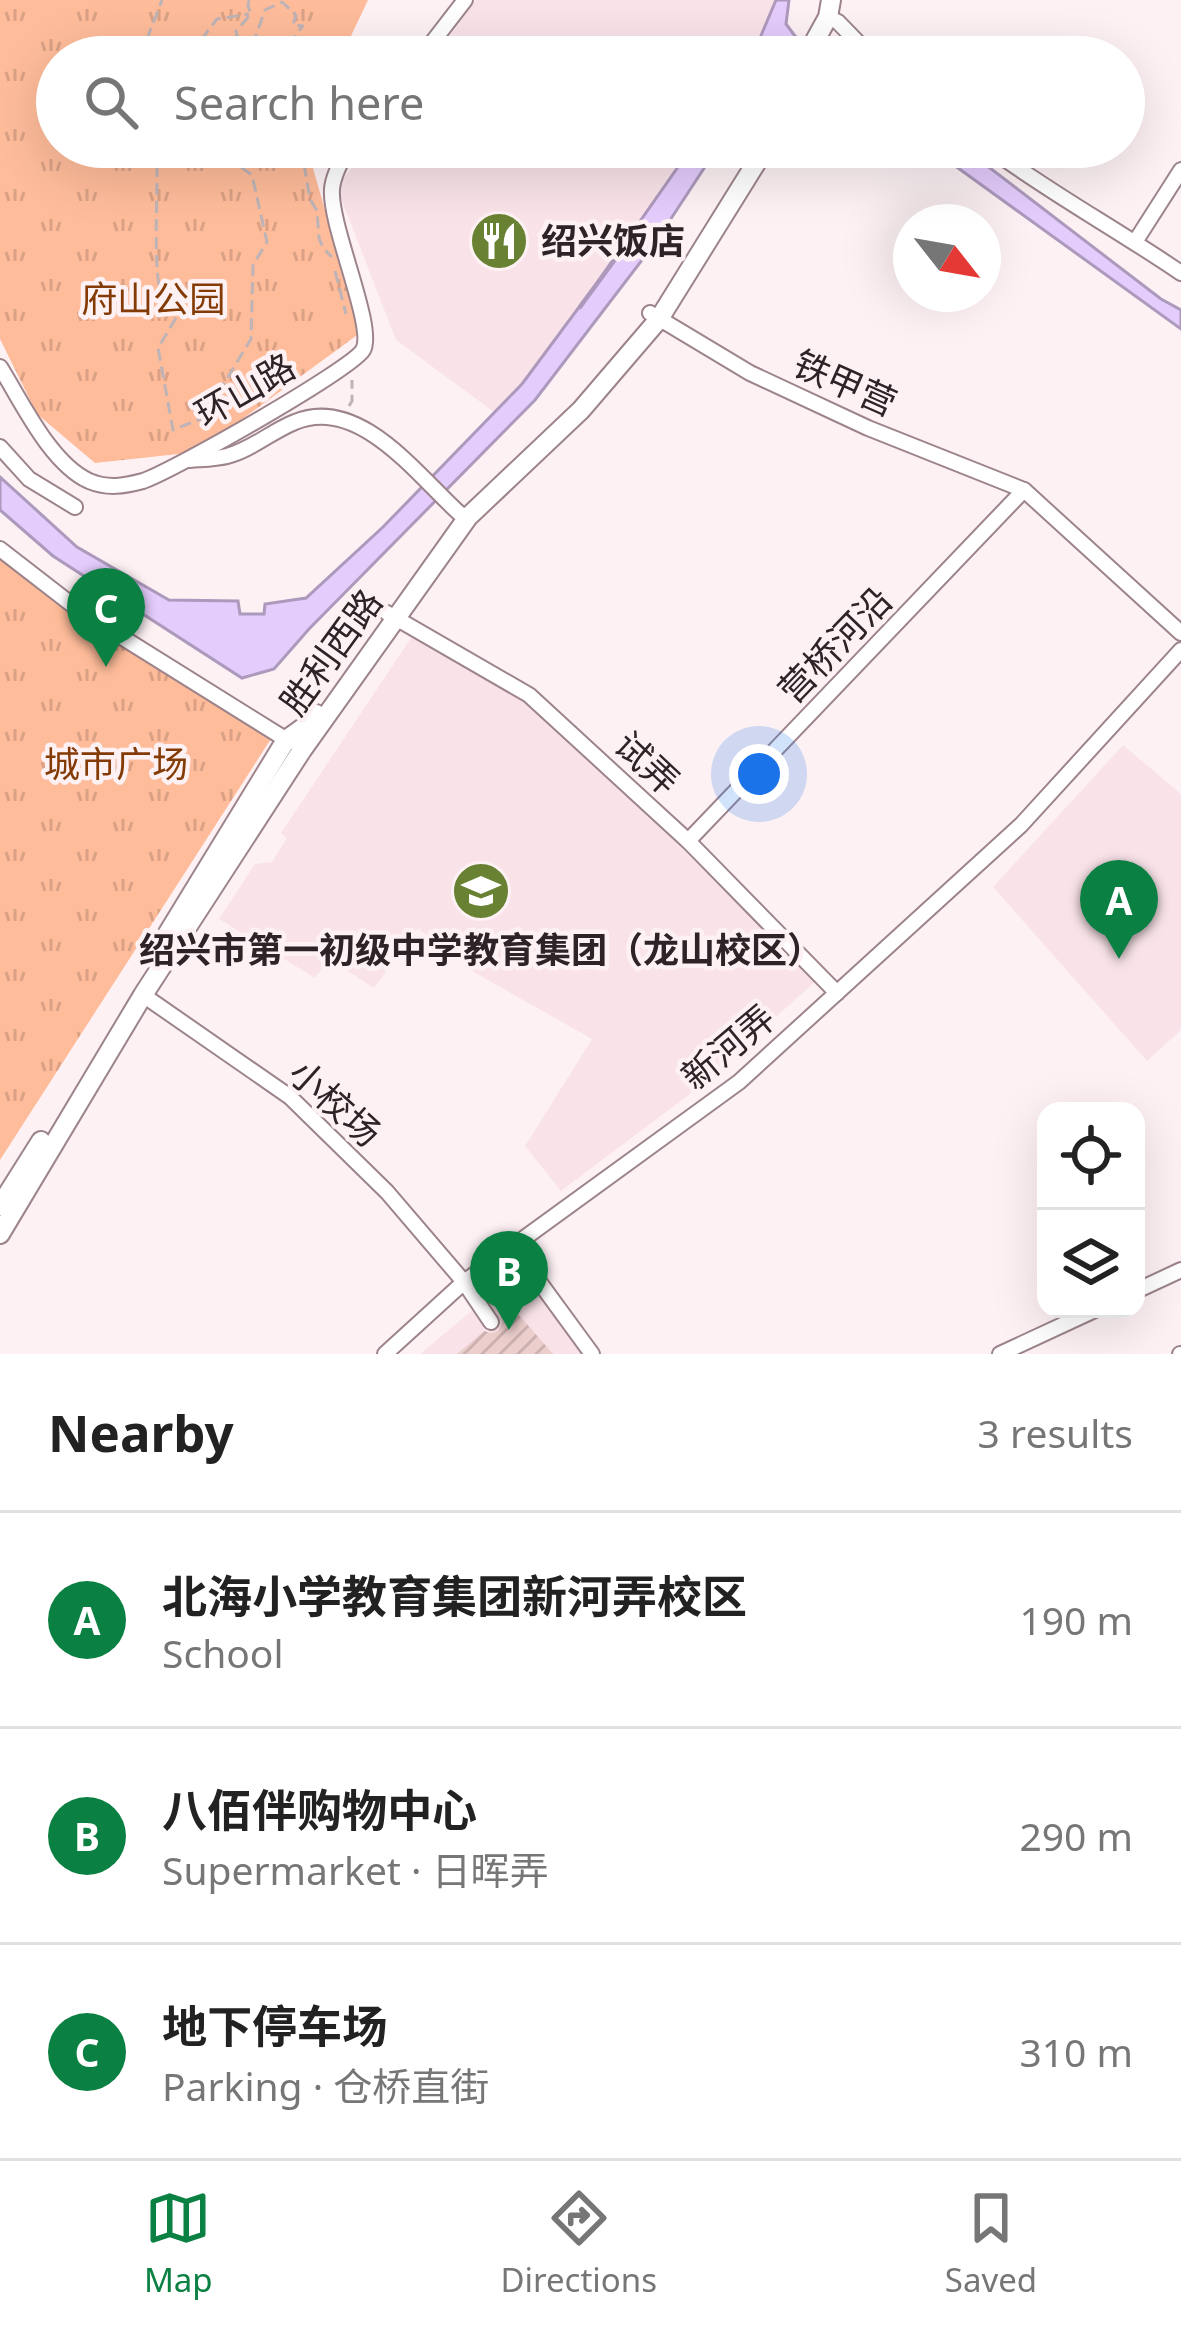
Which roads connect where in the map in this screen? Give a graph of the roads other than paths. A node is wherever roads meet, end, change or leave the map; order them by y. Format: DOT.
graph roads {
  1 [pos="465,0"];
  2 [pos="844,0"];
  3 [pos="828,29"];
  4 [pos="437,36"];
  5 [pos="339,168"];
  6 [pos="741,168"];
  7 [pos="752,168"];
  8 [pos="1017,168"];
  9 [pos="1181,170"];
  10 [pos="1135,242"];
  11 [pos="1181,273"];
  12 [pos="655,316"];
  13 [pos="0,367"];
  14 [pos="0,447"];
  15 [pos="180,462"];
  16 [pos="1024,490"];
  17 [pos="451,506"];
  18 [pos="75,507"];
  19 [pos="0,549"];
  20 [pos="392,615"];
  21 [pos="1181,633"];
  22 [pos="1181,650"];
  23 [pos="294,745"];
  24 [pos="688,841"];
  25 [pos="836,993"];
  26 [pos="143,995"];
  27 [pos="0,1206"];
  28 [pos="0,1234"];
  29 [pos="513,1246"];
  30 [pos="1181,1270"];
  31 [pos="464,1282"];
  32 [pos="1145,1287"];
  33 [pos="1078,1318"];
  34 [pos="491,1322"];
  35 [pos="385,1354"];
  36 [pos="592,1354"];
  37 [pos="1000,1354"];
  1 -- 4 [label="street"];
  2 -- 3 [label="main road"];
  5 -- 15 [label="street, 环山路"];
  6 -- 12 [label="main road, 胜利西路"];
  7 -- 12 [label="main road, 胜利西路"];
  8 -- 10 [label="street"];
  9 -- 10 [label="street"];
  10 -- 11 [label="street"];
  12 -- 16 [label="street, 铁甲营"];
  12 -- 17 [label="main road, 胜利西路"];
  12 -- 20 [label="main road, 胜利西路"];
  13 -- 15 [label="street, 环山路"];
  14 -- 18 [label="street"];
  15 -- 17 [label="street"];
  16 -- 21 [label="street"];
  16 -- 24 [label="street, 营桥河沿"];
  17 -- 20 [label="main road, 胜利西路"];
  19 -- 23 [label="street"];
  20 -- 23 [label="main road, 胜利西路"];
  20 -- 24 [label="street, 试弄"];
  22 -- 25 [label="street, 新河弄"];
  23 -- 26 [label="main road, 胜利西路"];
  23 -- 27 [label="main road, 胜利西路"];
  24 -- 25 [label="street, 试弄"];
  25 -- 29 [label="street, 新河弄"];
  26 -- 28 [label="main road, 胜利西路"];
  26 -- 31 [label="street, 小校场"];
  29 -- 31 [label="street, 新河弄"];
  29 -- 36 [label="street"];
  30 -- 32 [label="street"];
  31 -- 34 [label="street, 小校场"];
  31 -- 35 [label="street, 新河弄"];
  33 -- 37 [label="street"];
}
